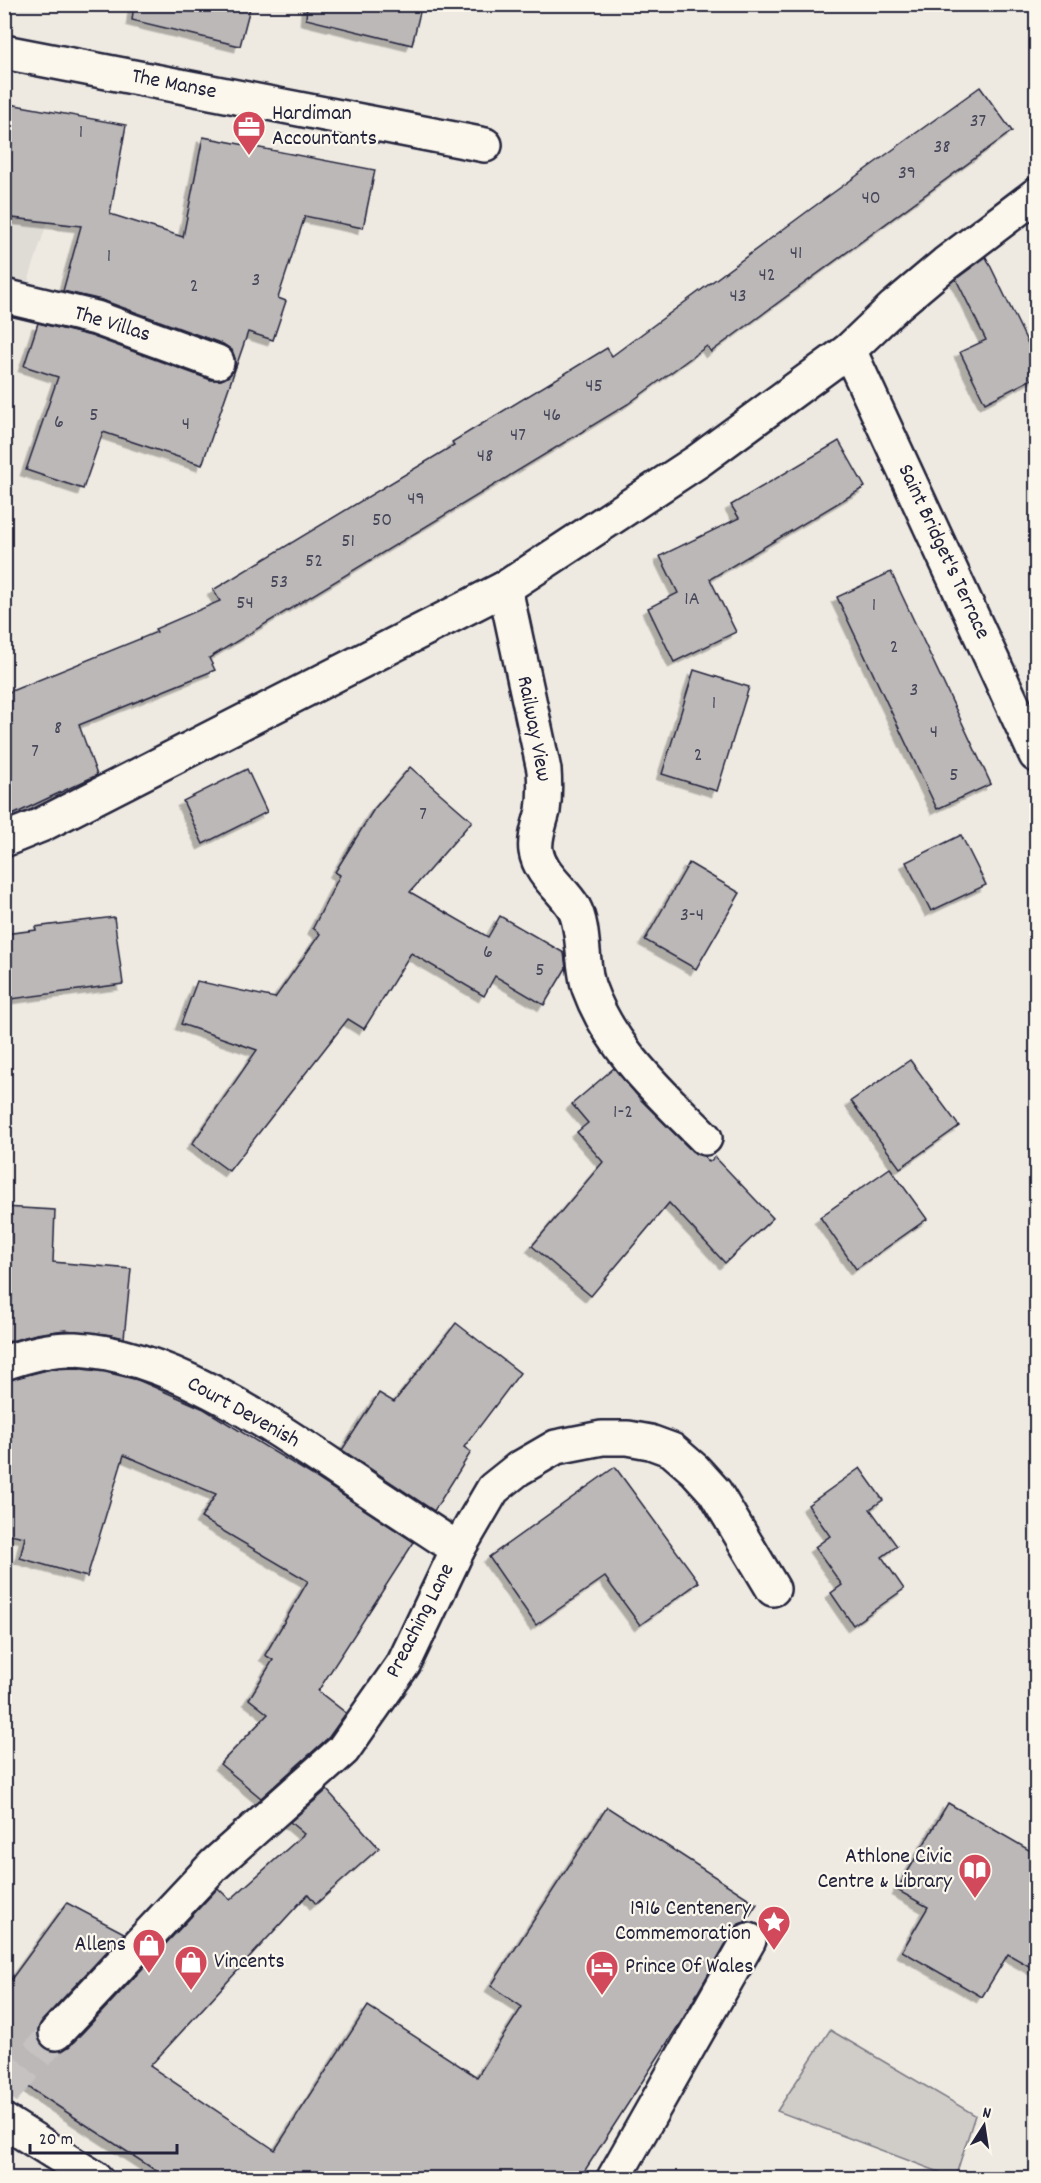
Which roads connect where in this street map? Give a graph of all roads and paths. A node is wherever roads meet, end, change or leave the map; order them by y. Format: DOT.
graph roads {
  1 [pos="4,52"];
  2 [pos="485,145"];
  3 [pos="1036,195"];
  4 [pos="4,296"];
  5 [pos="849,350"];
  6 [pos="217,362"];
  7 [pos="505,588"];
  8 [pos="1036,755"];
  9 [pos="4,840"];
  10 [pos="705,1138"];
  11 [pos="4,1363"];
  12 [pos="458,1549"];
  13 [pos="773,1589"];
  14 [pos="749,1940"];
  15 [pos="56,2033"];
  16 [pos="4,2121"];
  17 [pos="95,2178"];
  18 [pos="614,2178"];
  1 -- 2 [label="street, The Manse"];
  3 -- 5 [label="street"];
  4 -- 6 [label="street, The Villas"];
  5 -- 7 [label="street"];
  5 -- 8 [label="street, Saint Bridget's Terrace"];
  7 -- 9 [label="street"];
  7 -- 10 [label="street, Railway View"];
  11 -- 12 [label="street, Court Devenish"];
  12 -- 13 [label="street, Preaching Lane"];
  12 -- 15 [label="street, Preaching Lane"];
  14 -- 18 [label="street"];
  16 -- 17 [label="street"];
}
